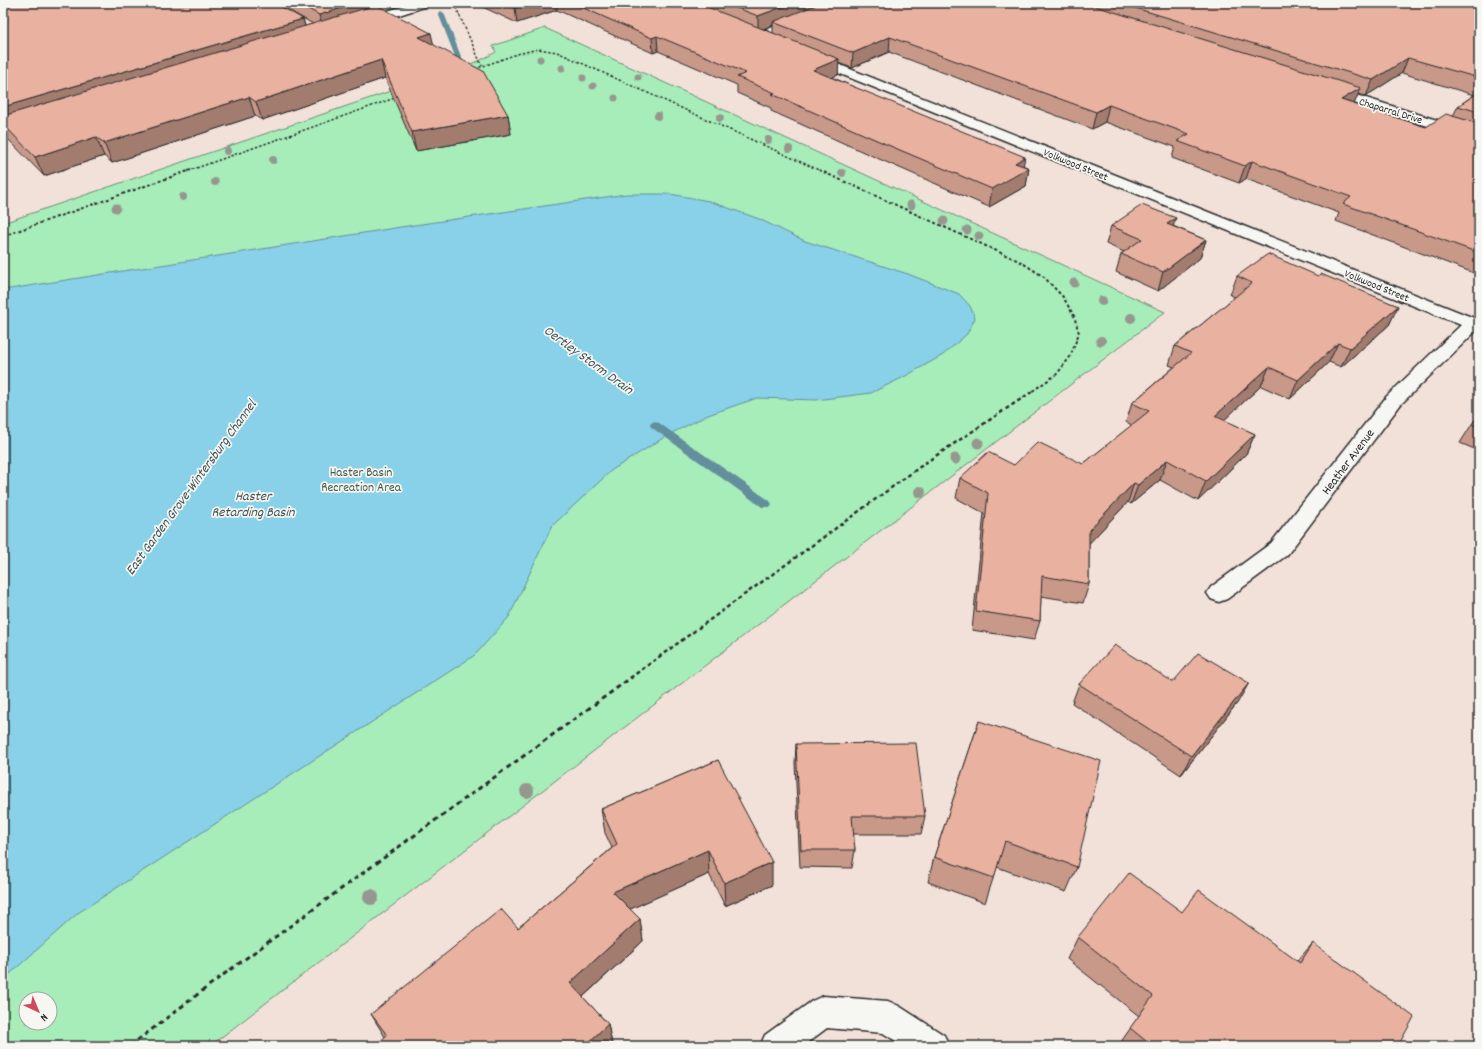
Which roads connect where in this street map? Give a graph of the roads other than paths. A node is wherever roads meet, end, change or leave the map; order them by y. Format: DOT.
graph roads {
  1 [pos="426,3"];
  2 [pos="845,3"];
  3 [pos="352,26"];
  4 [pos="744,31"];
  5 [pos="759,36"];
  6 [pos="781,45"];
  7 [pos="796,51"];
  8 [pos="1314,86"];
  9 [pos="1479,138"];
  10 [pos="1475,325"];
  11 [pos="1219,593"];
  12 [pos="776,1046"];
  13 [pos="933,1046"];
  1 -- 3 [label="street"];
  2 -- 5 [label="street"];
  4 -- 5 [label="street"];
  5 -- 6 [label="street"];
  7 -- 10 [label="street, Volkwood Street"];
  8 -- 9 [label="street, Chaparral Drive"];
  10 -- 11 [label="street, Heather Avenue"];
  12 -- 13 [label="street"];
}
